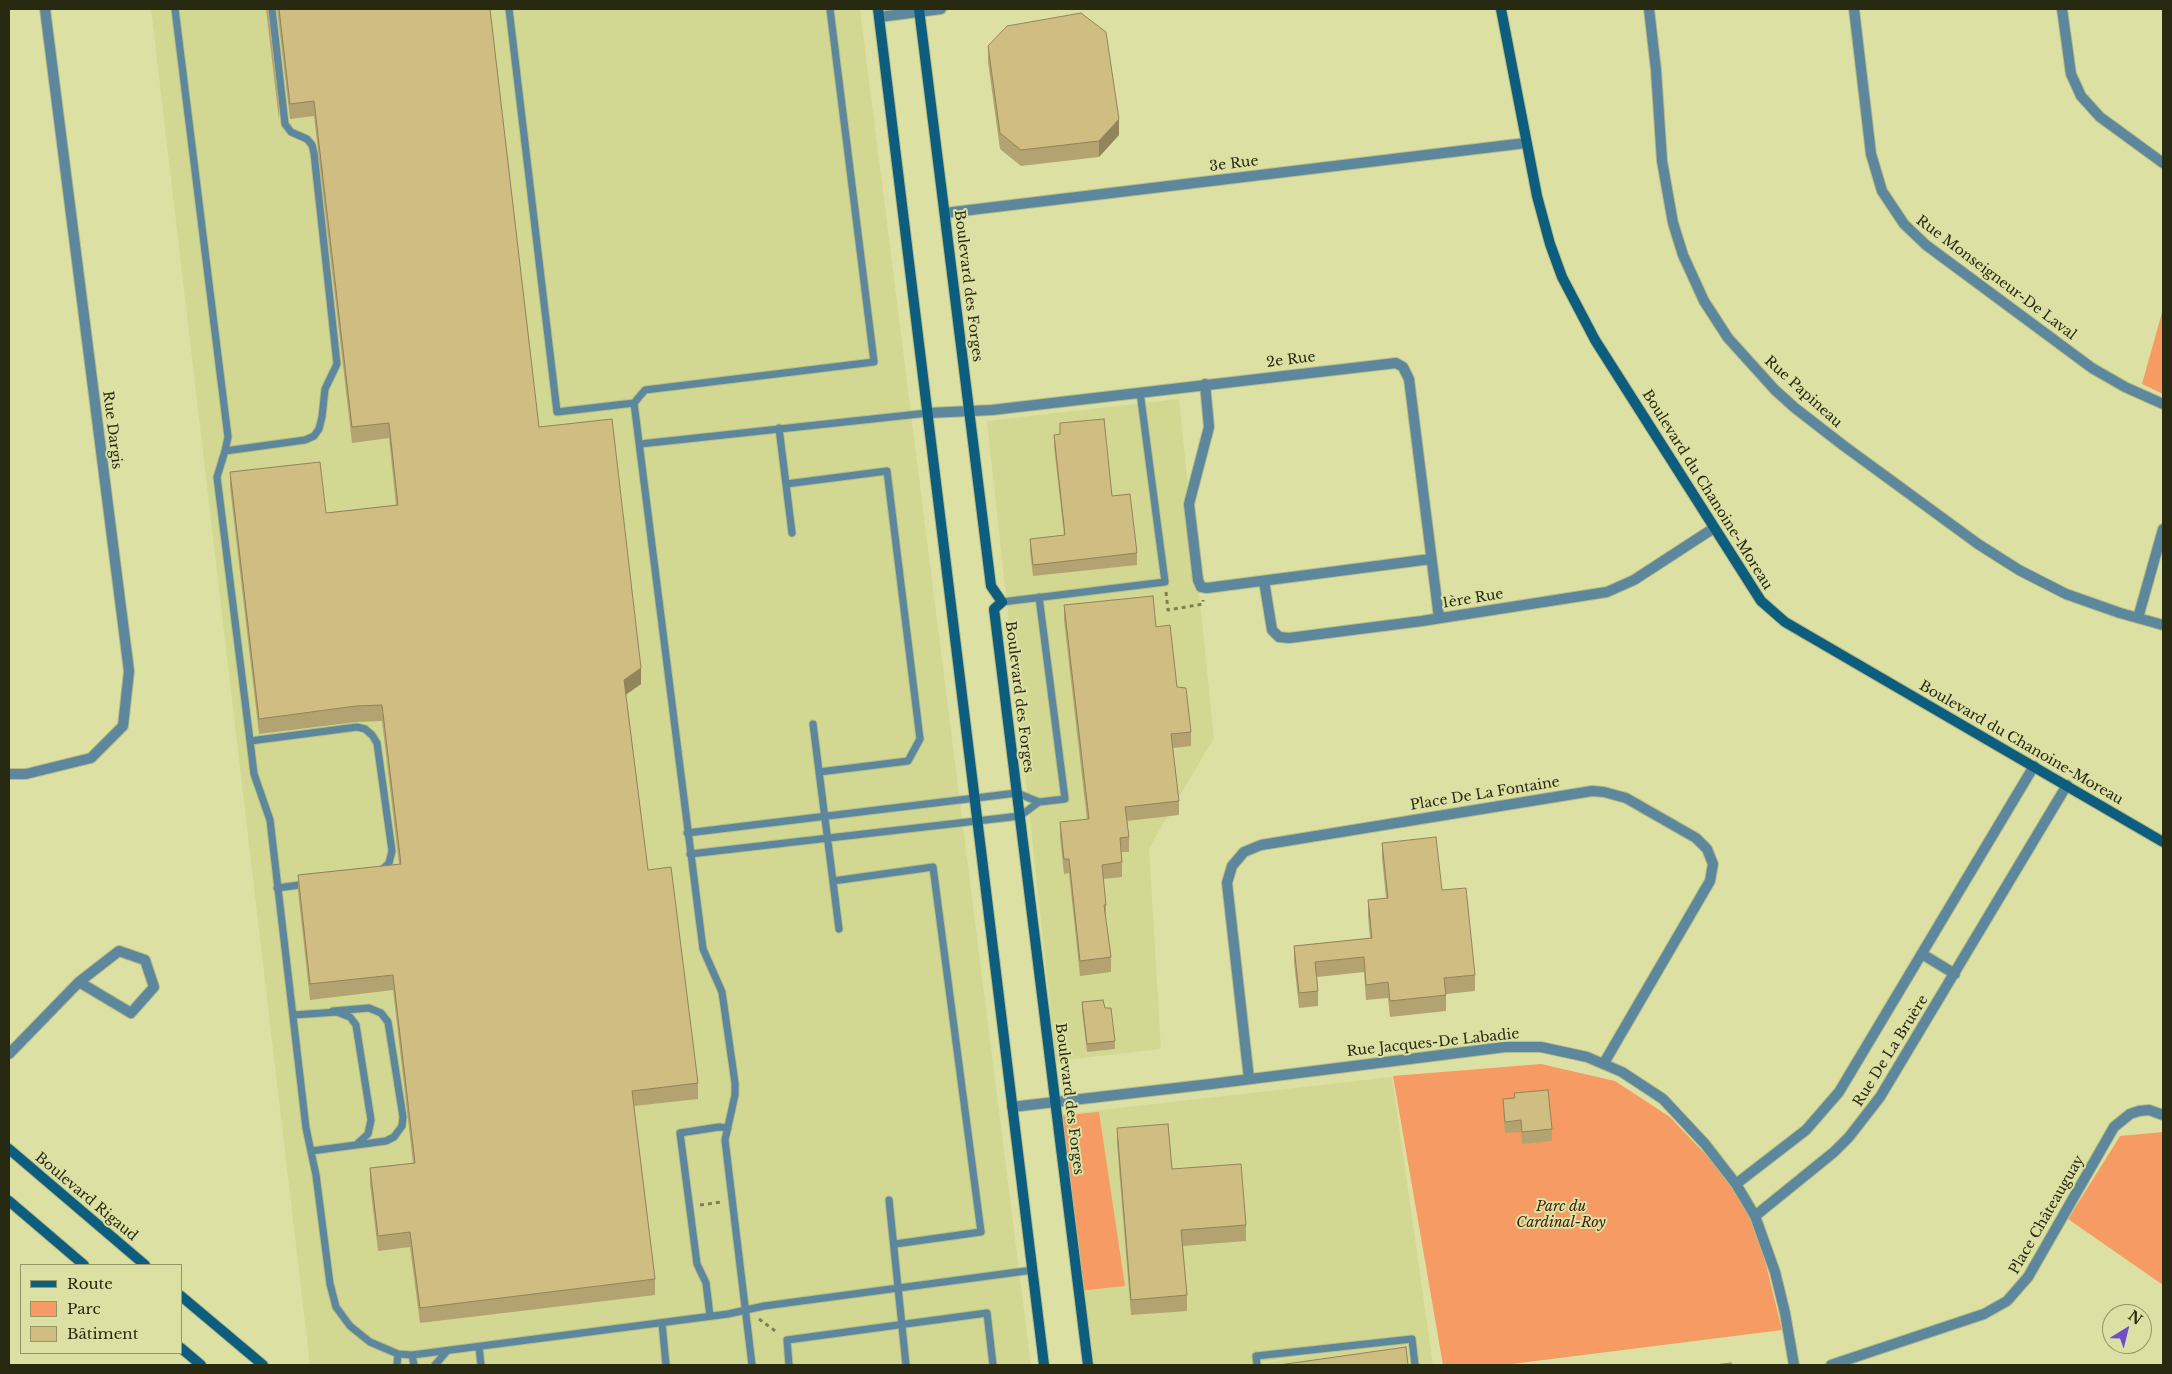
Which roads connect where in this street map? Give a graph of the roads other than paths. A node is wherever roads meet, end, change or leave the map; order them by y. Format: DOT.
graph roads {
  1 [pos="45,9"];
  2 [pos="175,9"];
  3 [pos="272,9"];
  4 [pos="509,9"];
  5 [pos="830,9"];
  6 [pos="941,9"];
  7 [pos="1501,9"];
  8 [pos="1650,9"];
  9 [pos="1854,9"];
  10 [pos="2062,9"];
  11 [pos="920,10"];
  12 [pos="879,13"];
  13 [pos="1526,143"];
  14 [pos="2163,163"];
  15 [pos="945,213"];
  16 [pos="1205,384"];
  17 [pos="1140,392"];
  18 [pos="634,402"];
  19 [pos="2163,404"];
  20 [pos="969,411"];
  21 [pos="928,413"];
  22 [pos="779,428"];
  23 [pos="640,444"];
  24 [pos="225,451"];
  25 [pos="786,484"];
  26 [pos="1714,528"];
  27 [pos="2163,529"];
  28 [pos="792,533"];
  29 [pos="1431,559"];
  30 [pos="1264,581"];
  31 [pos="1039,597"];
  32 [pos="1002,602"];
  33 [pos="1439,618"];
  34 [pos="2138,618"];
  35 [pos="2163,625"];
  36 [pos="812,724"];
  37 [pos="250,741"];
  38 [pos="2034,766"];
  39 [pos="819,772"];
  40 [pos="9,774"];
  41 [pos="2067,785"];
  42 [pos="1017,793"];
  43 [pos="974,799"];
  44 [pos="1039,802"];
  45 [pos="1020,816"];
  46 [pos="824,817"];
  47 [pos="977,822"];
  48 [pos="687,833"];
  49 [pos="827,838"];
  50 [pos="2163,842"];
  51 [pos="690,854"];
  52 [pos="376,874"];
  53 [pos="833,881"];
  54 [pos="317,882"];
  55 [pos="277,888"];
  56 [pos="839,929"];
  57 [pos="1922,954"];
  58 [pos="1954,974"];
  59 [pos="78,982"];
  60 [pos="333,1011"];
  61 [pos="293,1015"];
  62 [pos="9,1054"];
  63 [pos="1604,1063"];
  64 [pos="1249,1079"];
  65 [pos="1055,1102"];
  66 [pos="1012,1107"];
  67 [pos="2163,1115"];
  68 [pos="728,1128"];
  69 [pos="354,1145"];
  70 [pos="9,1149"];
  71 [pos="311,1151"];
  72 [pos="1736,1184"];
  73 [pos="889,1200"];
  74 [pos="9,1201"];
  75 [pos="1754,1216"];
  76 [pos="895,1244"];
  77 [pos="83,1264"];
  78 [pos="145,1264"];
  79 [pos="1033,1270"];
  80 [pos="898,1288"];
  81 [pos="182,1297"];
  82 [pos="746,1310"];
  83 [pos="710,1316"];
  84 [pos="662,1323"];
  85 [pos="902,1324"];
  86 [pos="479,1347"];
  87 [pos="182,1349"];
  88 [pos="447,1351"];
  89 [pos="398,1354"];
  90 [pos="412,1355"];
  91 [pos="201,1365"];
  92 [pos="263,1365"];
  93 [pos="397,1365"];
  94 [pos="414,1365"];
  95 [pos="435,1365"];
  96 [pos="481,1365"];
  97 [pos="666,1365"];
  98 [pos="752,1365"];
  99 [pos="789,1365"];
  100 [pos="906,1365"];
  101 [pos="993,1365"];
  102 [pos="1044,1365"];
  103 [pos="1088,1365"];
  104 [pos="1257,1365"];
  105 [pos="1415,1365"];
  106 [pos="1794,1365"];
  107 [pos="1830,1365"];
  1 -- 40 [label="street, Rue Dargis"];
  2 -- 24 [label="lane"];
  3 -- 24 [label="lane"];
  4 -- 18 [label="lane"];
  5 -- 18 [label="lane"];
  6 -- 11 [label="street"];
  7 -- 13 [label="main road, Boulevard du Chanoine-Moreau"];
  8 -- 34 [label="street, Rue Papineau"];
  9 -- 19 [label="street, Rue Monseigneur-De Laval"];
  10 -- 14 [label="street"];
  11 -- 12 [label="street"];
  11 -- 15 [label="main road, Boulevard des Forges"];
  12 -- 21 [label="main road"];
  13 -- 15 [label="street, 3e Rue"];
  13 -- 26 [label="main road, Boulevard du Chanoine-Moreau"];
  15 -- 20 [label="main road, Boulevard des Forges"];
  16 -- 17 [label="street, 2e Rue"];
  16 -- 29 [label="street, 2e Rue"];
  16 -- 30 [label="street"];
  17 -- 20 [label="street, 2e Rue"];
  17 -- 31 [label="lane"];
  18 -- 23 [label="lane"];
  20 -- 21 [label="street, 2e Rue"];
  20 -- 32 [label="main road, Boulevard des Forges"];
  21 -- 22 [label="lane"];
  21 -- 43 [label="main road"];
  22 -- 23 [label="lane"];
  22 -- 25 [label="lane"];
  23 -- 48 [label="lane"];
  24 -- 37 [label="lane"];
  25 -- 28 [label="lane"];
  25 -- 39 [label="lane"];
  26 -- 33 [label="street, 1ère Rue"];
  26 -- 38 [label="main road, Boulevard du Chanoine-Moreau"];
  27 -- 34 [label="street"];
  29 -- 30 [label="street"];
  29 -- 33 [label="street, 2e Rue"];
  30 -- 33 [label="street, 1ère Rue"];
  31 -- 32 [label="lane"];
  31 -- 44 [label="lane"];
  32 -- 42 [label="main road, Boulevard des Forges"];
  34 -- 35 [label="street, Rue Papineau"];
  36 -- 39 [label="lane"];
  37 -- 52 [label="lane"];
  37 -- 55 [label="lane"];
  38 -- 41 [label="main road, Boulevard du Chanoine-Moreau"];
  38 -- 57 [label="street, Rue De La Bruère"];
  39 -- 46 [label="lane"];
  41 -- 50 [label="main road, Boulevard du Chanoine-Moreau"];
  41 -- 58 [label="street, Rue De La Bruère"];
  42 -- 43 [label="lane"];
  42 -- 44 [label="lane"];
  42 -- 45 [label="main road, Boulevard des Forges"];
  43 -- 46 [label="lane"];
  43 -- 47 [label="main road"];
  44 -- 45 [label="lane"];
  45 -- 47 [label="lane"];
  45 -- 65 [label="main road, Boulevard des Forges"];
  46 -- 48 [label="lane"];
  46 -- 49 [label="lane"];
  47 -- 49 [label="lane"];
  47 -- 66 [label="main road"];
  48 -- 51 [label="lane"];
  49 -- 51 [label="lane"];
  49 -- 53 [label="lane"];
  51 -- 68 [label="lane"];
  53 -- 56 [label="lane"];
  53 -- 76 [label="lane"];
  54 -- 55 [label="lane"];
  55 -- 61 [label="lane"];
  57 -- 58 [label="street"];
  57 -- 72 [label="street, Rue De La Bruère"];
  58 -- 75 [label="street, Rue De La Bruère"];
  59 -- 59 [label="street"];
  59 -- 62 [label="street"];
  60 -- 61 [label="lane"];
  60 -- 69 [label="lane"];
  60 -- 69 [label="lane"];
  61 -- 71 [label="lane"];
  63 -- 64 [label="street, Rue Jacques-De Labadie"];
  63 -- 64 [label="street, Place De La Fontaine"];
  63 -- 72 [label="street, Rue Jacques-De Labadie"];
  64 -- 65 [label="street, Rue Jacques-De Labadie"];
  65 -- 66 [label="street, Rue Jacques-De Labadie"];
  65 -- 103 [label="main road, Boulevard des Forges"];
  66 -- 79 [label="main road"];
  67 -- 107 [label="street, Place Châteauguay"];
  68 -- 82 [label="lane"];
  68 -- 83 [label="lane"];
  69 -- 71 [label="lane"];
  70 -- 78 [label="main road, Boulevard Rigaud"];
  71 -- 89 [label="lane"];
  72 -- 75 [label="street, Rue Jacques-De Labadie"];
  73 -- 76 [label="lane"];
  74 -- 77 [label="main road"];
  75 -- 106 [label="street, Rue Jacques-De Labadie"];
  76 -- 80 [label="lane"];
  79 -- 80 [label="lane"];
  79 -- 102 [label="main road"];
  80 -- 82 [label="lane"];
  80 -- 85 [label="lane"];
  81 -- 92 [label="main road"];
  82 -- 83 [label="lane"];
  82 -- 98 [label="lane"];
  83 -- 84 [label="lane"];
  84 -- 86 [label="lane"];
  84 -- 97 [label="lane"];
  85 -- 99 [label="lane"];
  85 -- 100 [label="lane"];
  85 -- 101 [label="lane"];
  86 -- 88 [label="lane"];
  86 -- 96 [label="lane"];
  87 -- 91 [label="main road"];
  88 -- 90 [label="lane"];
  88 -- 95 [label="lane"];
  89 -- 90 [label="lane"];
  89 -- 93 [label="lane"];
  90 -- 94 [label="lane"];
  104 -- 105 [label="lane"];
}
